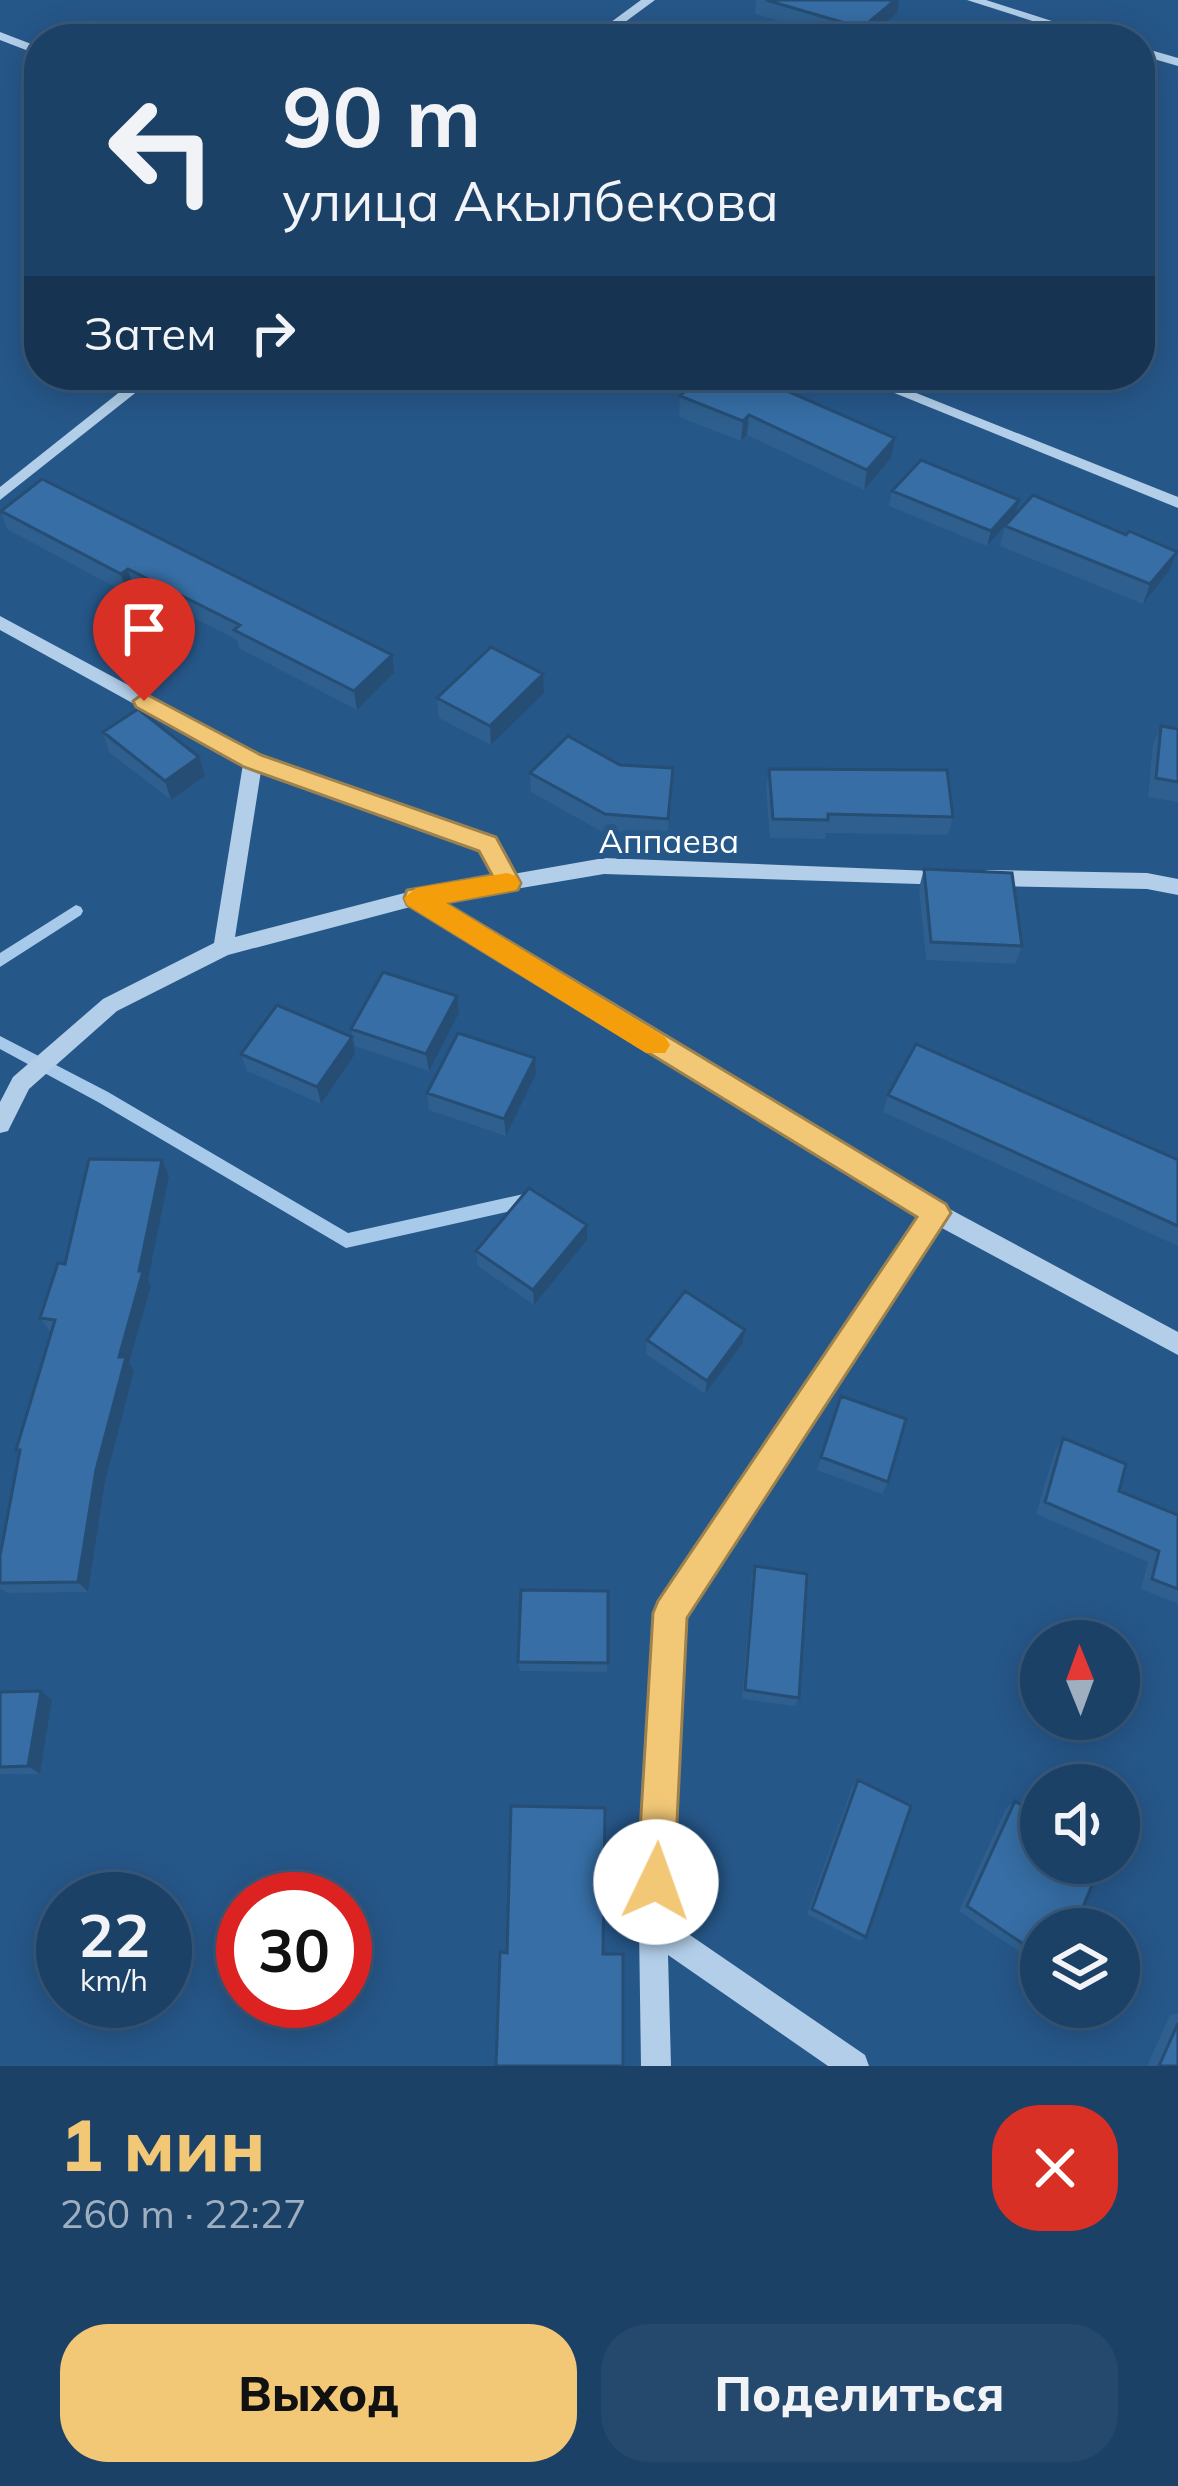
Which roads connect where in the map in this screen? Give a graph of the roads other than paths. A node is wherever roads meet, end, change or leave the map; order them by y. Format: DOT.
graph roads {
  1 [pos="649,0"];
  2 [pos="973,0"];
  3 [pos="615,24"];
  4 [pos="1052,24"];
  5 [pos="131,390"];
  6 [pos="896,390"];
  7 [pos="0,495"];
  8 [pos="1178,502"];
  9 [pos="0,622"];
  10 [pos="253,761"];
  11 [pos="508,883"];
  12 [pos="1178,887"];
  13 [pos="416,898"];
  14 [pos="223,947"];
  15 [pos="0,1124"];
  16 [pos="936,1213"];
  17 [pos="1178,1344"];
  18 [pos="653,1927"];
  19 [pos="656,2066"];
  20 [pos="854,2066"];
  1 -- 3 [label="street"];
  2 -- 4 [label="street"];
  5 -- 7 [label="street"];
  6 -- 8 [label="street"];
  9 -- 10 [label="street"];
  10 -- 11 [label="street"];
  10 -- 14 [label="street"];
  11 -- 12 [label="street, Аппаева"];
  11 -- 13 [label="street, Аппаева"];
  13 -- 14 [label="street, Аппаева"];
  13 -- 16 [label="street"];
  14 -- 15 [label="street, Аппаева"];
  16 -- 17 [label="street"];
  16 -- 18 [label="street"];
  18 -- 19 [label="street"];
  18 -- 20 [label="street"];
}
